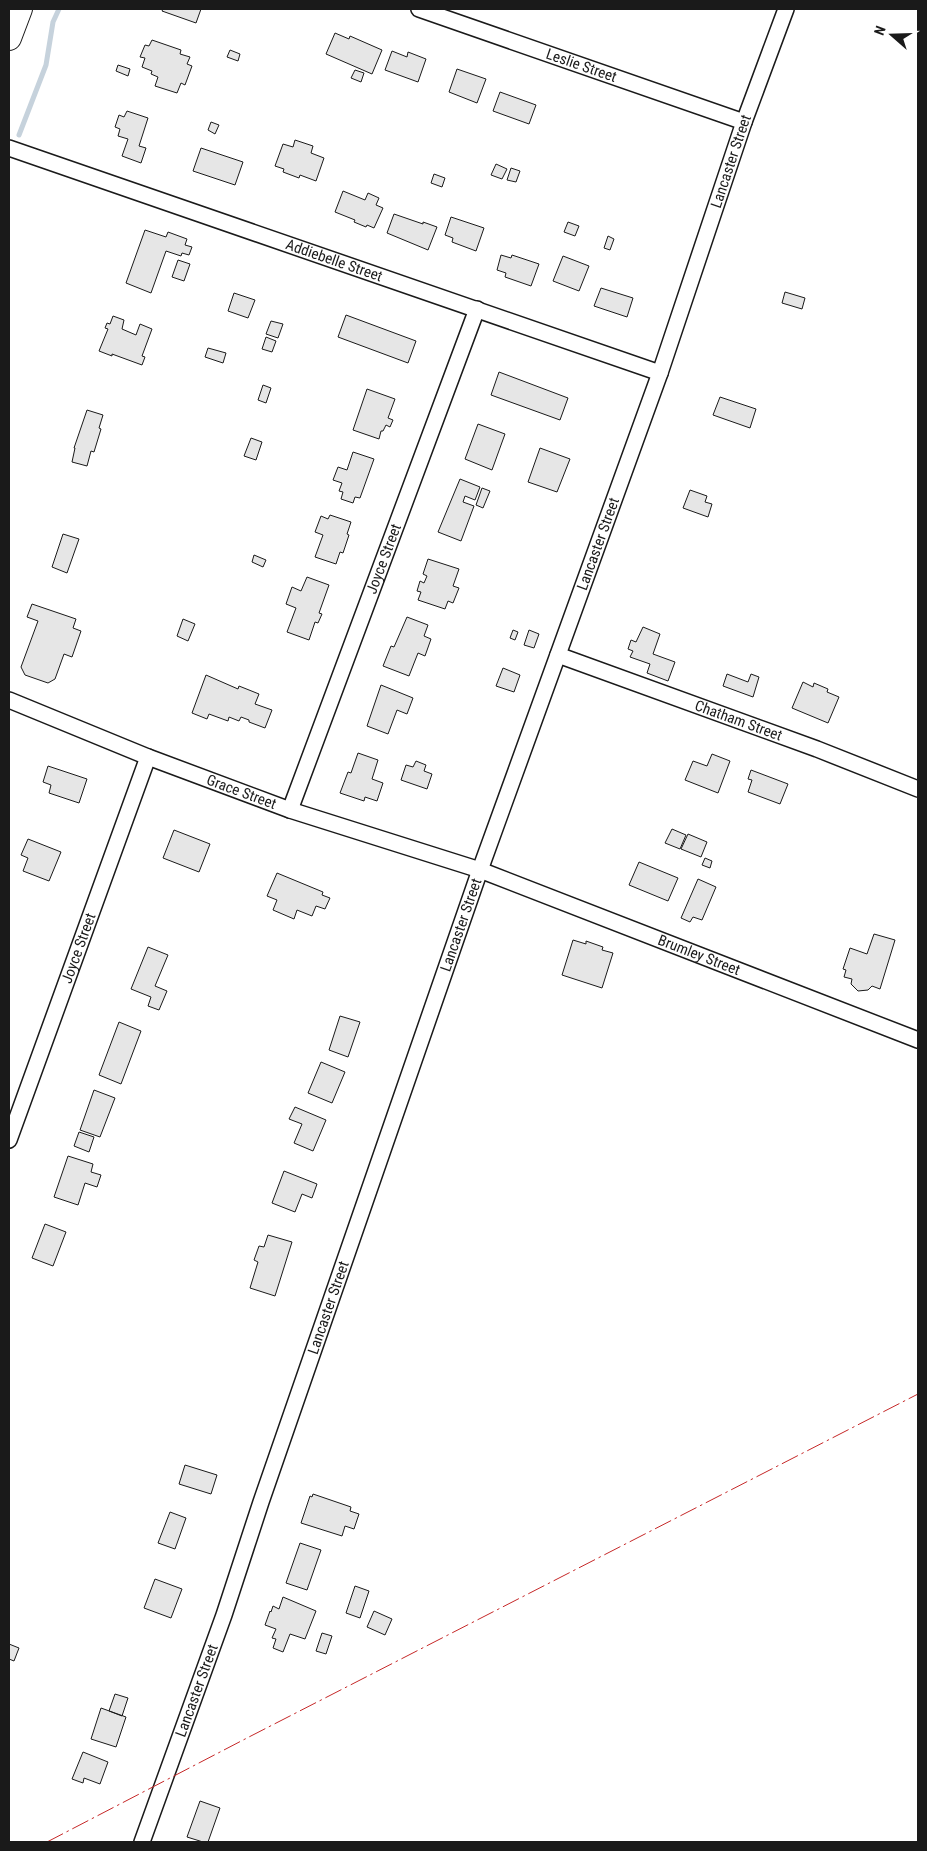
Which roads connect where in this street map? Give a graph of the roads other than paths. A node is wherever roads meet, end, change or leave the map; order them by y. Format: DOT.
graph roads {
  1 [pos="20,9"];
  2 [pos="419,9"];
  3 [pos="786,9"];
  4 [pos="9,38"];
  5 [pos="744,122"];
  6 [pos="9,148"];
  7 [pos="476,308"];
  8 [pos="660,373"];
  9 [pos="558,655"];
  10 [pos="9,700"];
  11 [pos="148,757"];
  12 [pos="918,788"];
  13 [pos="290,810"];
  14 [pos="480,870"];
  15 [pos="918,1040"];
  16 [pos="9,1140"];
  17 [pos="142,1842"];
  1 -- 4 [label="main road"];
  2 -- 5 [label="street, Leslie Street"];
  3 -- 5 [label="street, Lancaster Street"];
  5 -- 8 [label="street, Lancaster Street"];
  6 -- 7 [label="street, Addiebelle Street"];
  7 -- 8 [label="street, Addiebelle Street"];
  7 -- 13 [label="street, Joyce Street"];
  8 -- 9 [label="street, Lancaster Street"];
  9 -- 12 [label="street, Chatham Street"];
  9 -- 14 [label="street, Lancaster Street"];
  10 -- 11 [label="street, Grace Street"];
  11 -- 13 [label="street, Grace Street"];
  11 -- 16 [label="street, Joyce Street"];
  13 -- 14 [label="street, Grace Street"];
  14 -- 15 [label="street, Brumley Street"];
  14 -- 17 [label="street, Lancaster Street"];
}
